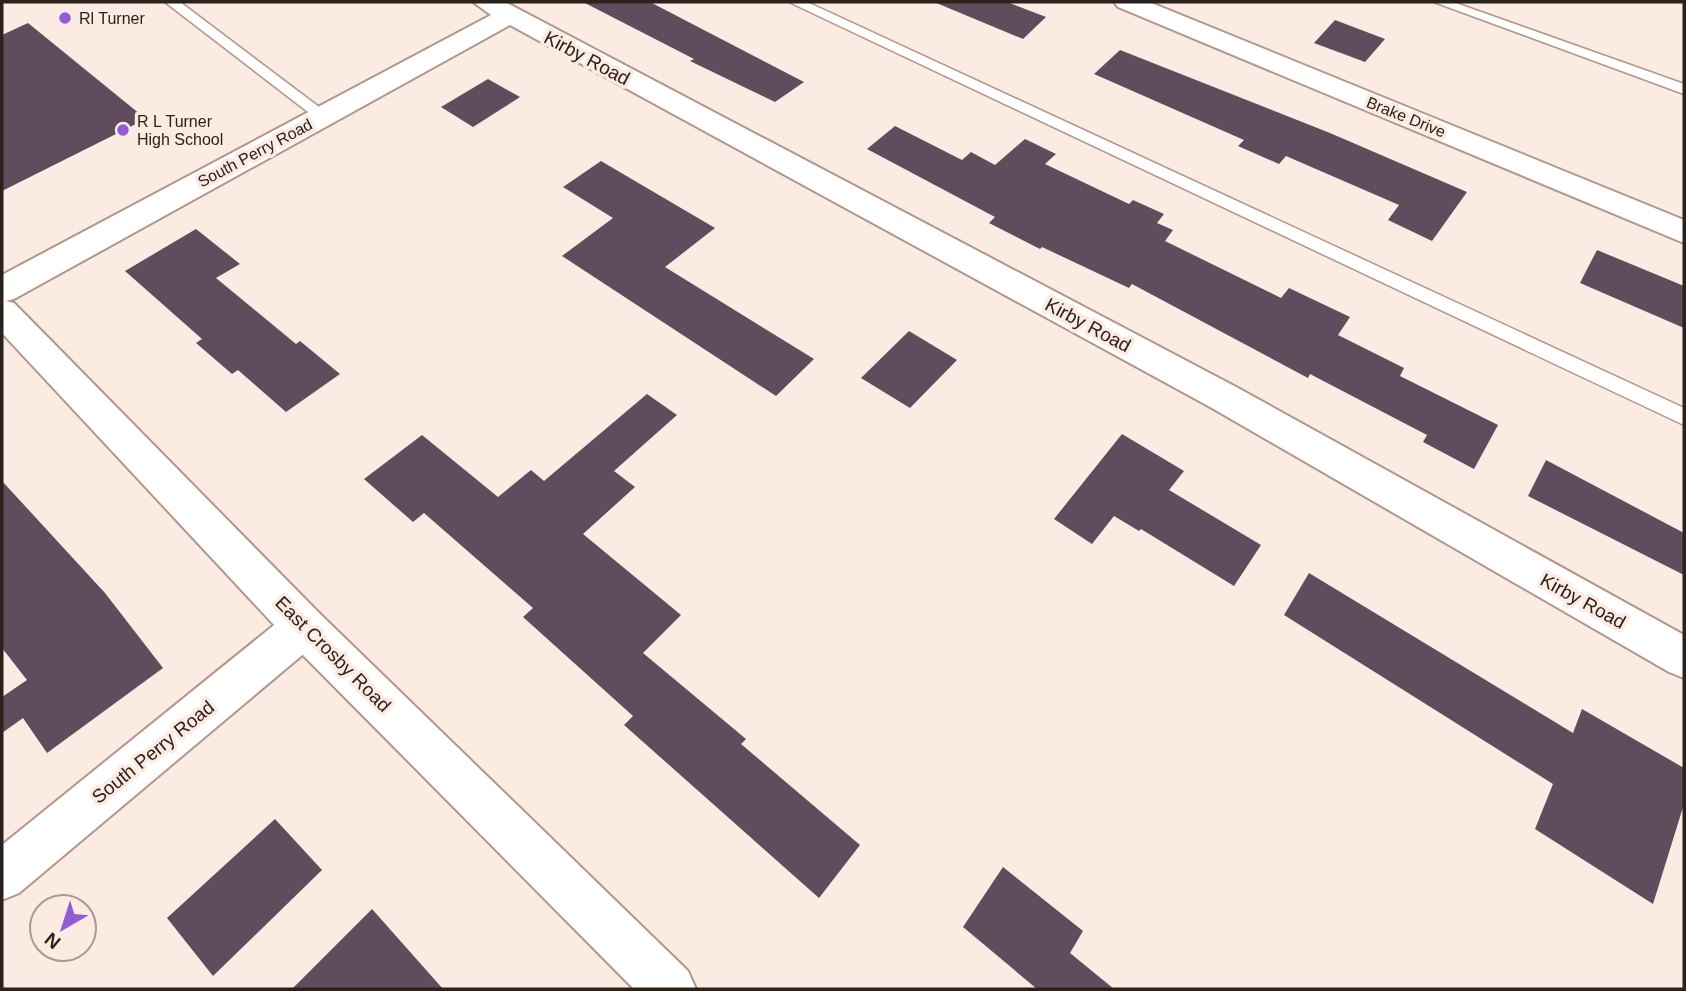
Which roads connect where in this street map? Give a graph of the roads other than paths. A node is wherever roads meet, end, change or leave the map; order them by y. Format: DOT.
graph roads {
  1 [pos="173,2"];
  2 [pos="796,2"];
  3 [pos="1127,2"];
  4 [pos="1441,2"];
  5 [pos="497,9"];
  6 [pos="1684,89"];
  7 [pos="322,116"];
  8 [pos="1684,232"];
  9 [pos="2,290"];
  10 [pos="2,312"];
  11 [pos="1684,417"];
  12 [pos="304,627"];
  13 [pos="1684,658"];
  14 [pos="2,876"];
  15 [pos="670,989"];
  1 -- 7 [label="lane"];
  2 -- 11 [label="lane"];
  3 -- 8 [label="street, Brake Drive"];
  4 -- 6 [label="lane"];
  5 -- 7 [label="street, South Perry Road"];
  5 -- 13 [label="street, Kirby Road"];
  7 -- 9 [label="street, South Perry Road"];
  10 -- 12 [label="street, East Crosby Road"];
  12 -- 14 [label="street, South Perry Road"];
  12 -- 15 [label="street, East Crosby Road"];
}
